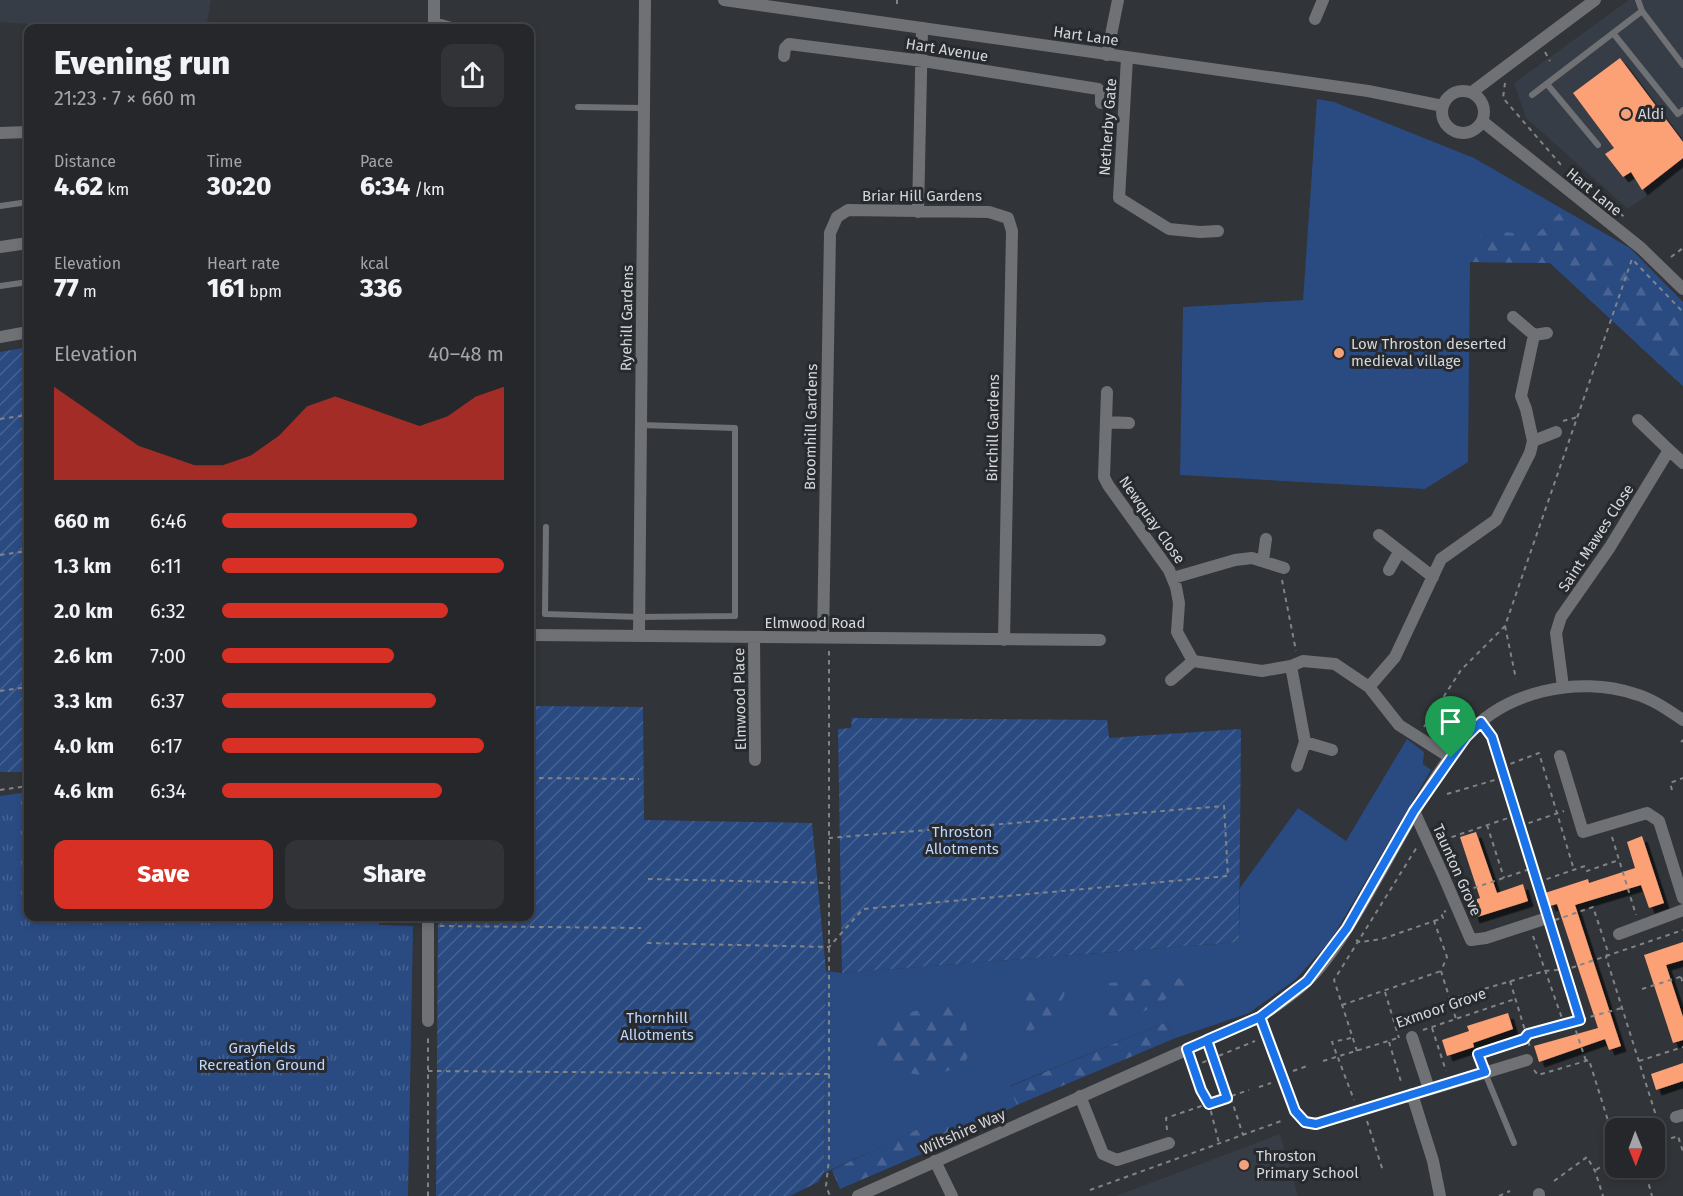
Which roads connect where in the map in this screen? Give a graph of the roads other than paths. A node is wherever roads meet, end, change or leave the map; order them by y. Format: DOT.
graph roads {
  1 [pos="434,0"];
  2 [pos="645,0"];
  3 [pos="724,0"];
  4 [pos="1118,0"];
  5 [pos="1323,0"];
  6 [pos="1595,0"];
  7 [pos="1638,0"];
  8 [pos="1642,11"];
  9 [pos="1315,19"];
  10 [pos="434,24"];
  11 [pos="922,28"];
  12 [pos="1613,33"];
  13 [pos="1683,50"];
  14 [pos="1107,55"];
  15 [pos="1675,55"];
  16 [pos="784,56"];
  17 [pos="1127,58"];
  18 [pos="922,61"];
  19 [pos="1683,65"];
  20 [pos="1547,84"];
  21 [pos="1472,92"];
  22 [pos="1532,95"];
  23 [pos="1101,103"];
  24 [pos="1443,106"];
  25 [pos="578,107"];
  26 [pos="644,108"];
  27 [pos="1683,110"];
  28 [pos="1482,122"];
  29 [pos="24,132"];
  30 [pos="0,133"];
  31 [pos="1598,145"];
  32 [pos="24,203"];
  33 [pos="0,206"];
  34 [pos="918,212"];
  35 [pos="837,217"];
  36 [pos="1008,218"];
  37 [pos="1218,231"];
  38 [pos="24,244"];
  39 [pos="0,247"];
  40 [pos="24,283"];
  41 [pos="0,286"];
  42 [pos="1683,289"];
  43 [pos="1513,316"];
  44 [pos="24,333"];
  45 [pos="0,337"];
  46 [pos="1107,392"];
  47 [pos="1638,420"];
  48 [pos="1106,422"];
  49 [pos="1129,423"];
  50 [pos="641,425"];
  51 [pos="1556,432"];
  52 [pos="1533,441"];
  53 [pos="1669,450"];
  54 [pos="1683,463"];
  55 [pos="546,527"];
  56 [pos="1379,535"];
  57 [pos="1266,539"];
  58 [pos="1399,552"];
  59 [pos="1263,561"];
  60 [pos="1281,567"];
  61 [pos="1389,570"];
  62 [pos="1433,577"];
  63 [pos="1173,578"];
  64 [pos="639,617"];
  65 [pos="534,635"];
  66 [pos="639,636"];
  67 [pos="754,637"];
  68 [pos="826,638"];
  69 [pos="1004,639"];
  70 [pos="1100,640"];
  71 [pos="1193,661"];
  72 [pos="1295,664"];
  73 [pos="1171,680"];
  74 [pos="1368,687"];
  75 [pos="1563,687"];
  76 [pos="1683,720"];
  77 [pos="1305,742"];
  78 [pos="1332,750"];
  79 [pos="1560,756"];
  80 [pos="1451,758"];
  81 [pos="755,759"];
  82 [pos="1297,766"];
  83 [pos="1414,811"];
  84 [pos="1683,898"];
  85 [pos="1683,910"];
  86 [pos="1539,918"];
  87 [pos="428,921"];
  88 [pos="1619,934"];
  89 [pos="1260,1017"];
  90 [pos="428,1021"];
  91 [pos="1413,1035"];
  92 [pos="1531,1060"];
  93 [pos="1485,1072"];
  94 [pos="1429,1089"];
  95 [pos="1407,1095"];
  96 [pos="1080,1096"];
  97 [pos="1169,1143"];
  98 [pos="1514,1143"];
  99 [pos="935,1161"];
  100 [pos="864,1195"];
  101 [pos="952,1196"];
  102 [pos="1440,1196"];
  1 -- 10 [label="street"];
  2 -- 26 [label="street, Ryehill Gardens"];
  3 -- 11 [label="street, Hart Lane"];
  4 -- 14 [label="street"];
  5 -- 9 [label="street"];
  6 -- 21 [label="street"];
  7 -- 8 [label="lane"];
  8 -- 12 [label="lane"];
  8 -- 15 [label="lane"];
  11 -- 14 [label="street, Hart Lane"];
  11 -- 18 [label="street"];
  12 -- 20 [label="lane"];
  12 -- 27 [label="lane"];
  13 -- 15 [label="lane"];
  14 -- 17 [label="street, Hart Lane"];
  15 -- 19 [label="lane"];
  16 -- 18 [label="street, Hart Avenue"];
  17 -- 24 [label="street, Hart Lane"];
  17 -- 37 [label="street, Netherby Gate"];
  18 -- 23 [label="street, Hart Avenue"];
  18 -- 34 [label="street"];
  20 -- 22 [label="lane"];
  20 -- 31 [label="lane"];
  21 -- 24 [label="street"];
  21 -- 28 [label="street"];
  24 -- 28 [label="street"];
  25 -- 26 [label="lane"];
  26 -- 50 [label="street, Ryehill Gardens"];
  28 -- 42 [label="street, Hart Lane"];
  29 -- 30 [label="street"];
  32 -- 33 [label="lane"];
  34 -- 35 [label="street, Briar Hill Gardens"];
  34 -- 36 [label="street, Briar Hill Gardens"];
  35 -- 68 [label="street, Broomhill Gardens"];
  36 -- 69 [label="street, Birchill Gardens"];
  38 -- 39 [label="street"];
  40 -- 41 [label="lane"];
  43 -- 52 [label="street"];
  44 -- 45 [label="street"];
  46 -- 48 [label="street, Newquay Close"];
  47 -- 53 [label="street"];
  48 -- 49 [label="street"];
  48 -- 63 [label="street, Newquay Close"];
  50 -- 64 [label="street, Ryehill Gardens"];
  50 -- 64 [label="lane"];
  51 -- 52 [label="street"];
  52 -- 62 [label="street"];
  53 -- 54 [label="street"];
  53 -- 75 [label="street, Saint Mawes Close"];
  55 -- 64 [label="lane"];
  56 -- 58 [label="street"];
  57 -- 59 [label="street"];
  58 -- 61 [label="street"];
  58 -- 62 [label="street"];
  59 -- 60 [label="street"];
  59 -- 63 [label="street"];
  62 -- 74 [label="street"];
  63 -- 71 [label="street, Newquay Close"];
  64 -- 66 [label="street, Ryehill Gardens"];
  65 -- 66 [label="street, Elmwood Road"];
  66 -- 67 [label="street, Elmwood Road"];
  67 -- 68 [label="street, Elmwood Road"];
  67 -- 81 [label="street, Elmwood Place"];
  68 -- 69 [label="street, Elmwood Road"];
  69 -- 70 [label="street, Elmwood Road"];
  71 -- 72 [label="street"];
  71 -- 73 [label="street"];
  72 -- 74 [label="street"];
  72 -- 77 [label="street"];
  74 -- 80 [label="street"];
  75 -- 76 [label="street, Wiltshire Way"];
  75 -- 80 [label="street, Wiltshire Way"];
  77 -- 78 [label="street"];
  77 -- 82 [label="street"];
  79 -- 84 [label="street"];
  80 -- 83 [label="street, Wiltshire Way"];
  83 -- 86 [label="street, Taunton Grove"];
  83 -- 89 [label="street, Wiltshire Way"];
  85 -- 88 [label="street"];
  87 -- 90 [label="street"];
  89 -- 95 [label="street"];
  89 -- 96 [label="street, Wiltshire Way"];
  91 -- 94 [label="street"];
  92 -- 93 [label="street"];
  93 -- 94 [label="street"];
  93 -- 98 [label="lane"];
  94 -- 95 [label="street"];
  95 -- 102 [label="street"];
  96 -- 97 [label="street"];
  96 -- 99 [label="street, Wiltshire Way"];
  99 -- 100 [label="street, Wiltshire Way"];
  99 -- 101 [label="street"];
}
